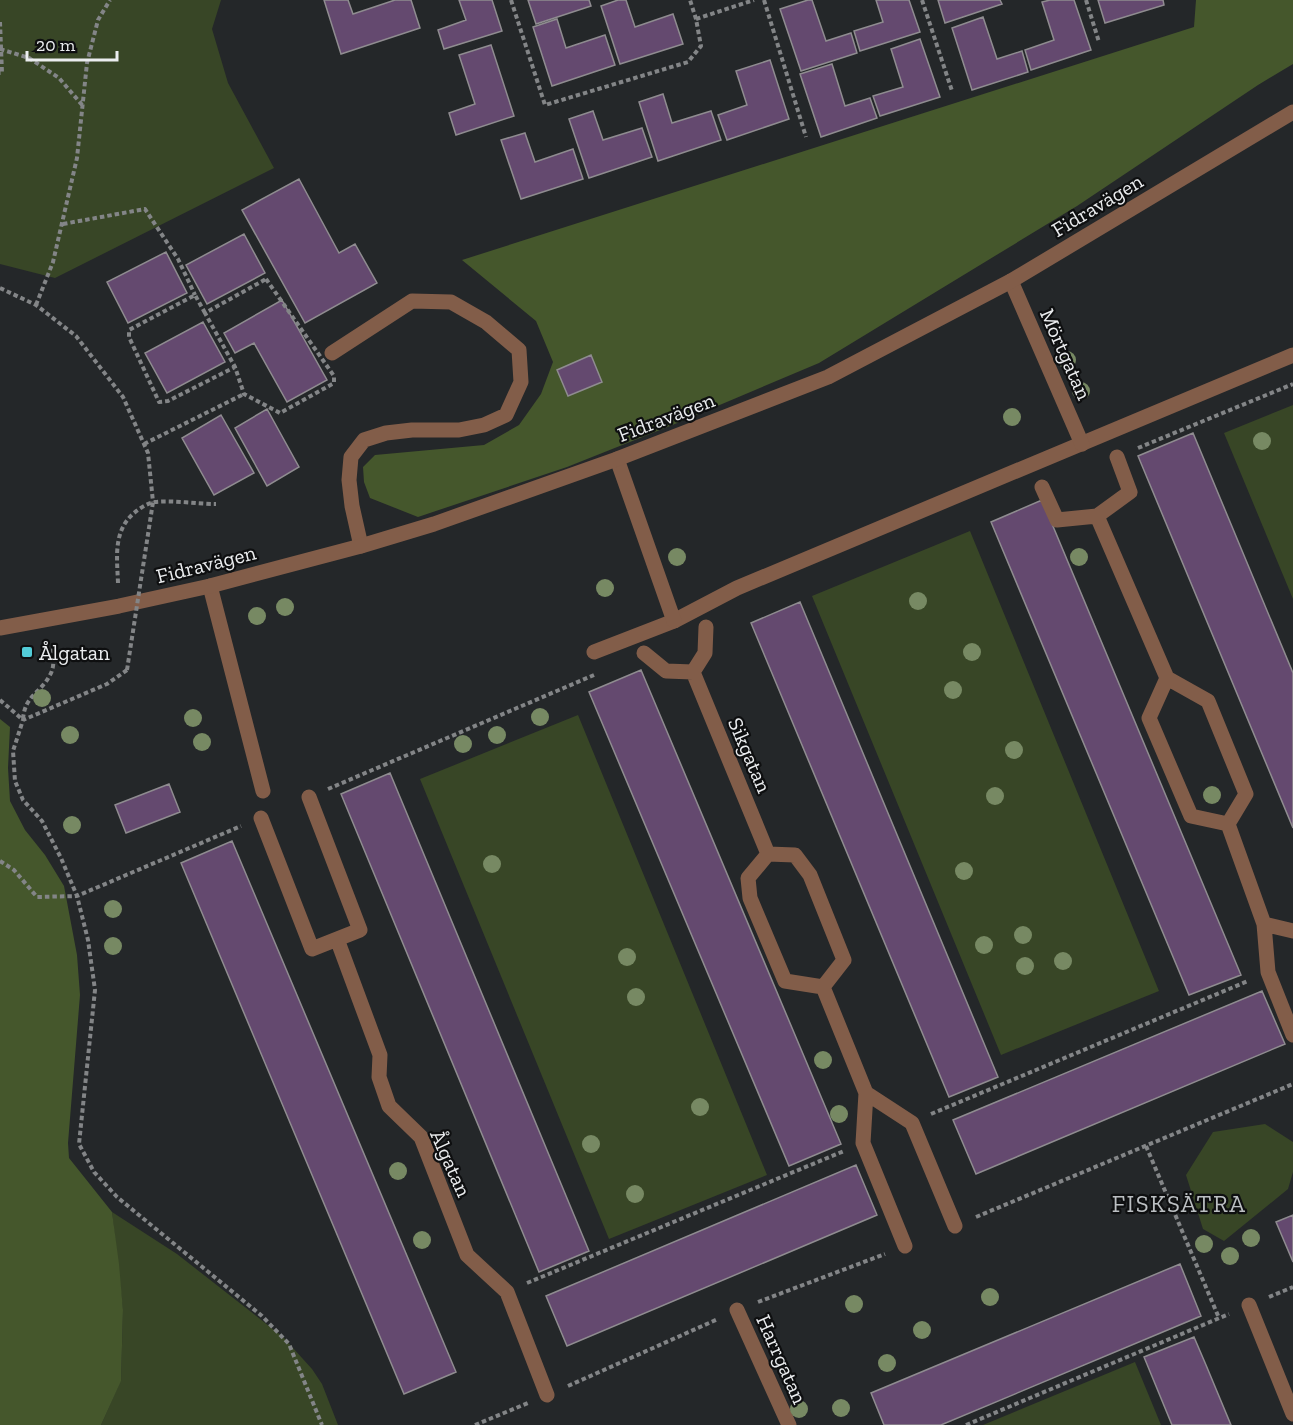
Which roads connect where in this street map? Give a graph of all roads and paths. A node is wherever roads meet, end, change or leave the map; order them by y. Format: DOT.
graph roads {
  1 [pos="110,0"];
  2 [pos="511,0"];
  3 [pos="690,0"];
  4 [pos="754,0"];
  5 [pos="764,0"];
  6 [pos="922,0"];
  7 [pos="1086,0"];
  8 [pos="696,19"];
  9 [pos="0,22"];
  10 [pos="1099,42"];
  11 [pos="1,49"];
  12 [pos="0,73"];
  13 [pos="952,91"];
  14 [pos="83,106"];
  15 [pos="1293,112"];
  16 [pos="806,137"];
  17 [pos="63,225"];
  18 [pos="1011,281"];
  19 [pos="0,288"];
  20 [pos="195,295"];
  21 [pos="36,305"];
  22 [pos="205,313"];
  23 [pos="332,353"];
  24 [pos="1293,355"];
  25 [pos="235,368"];
  26 [pos="244,394"];
  27 [pos="144,444"];
  28 [pos="1082,444"];
  29 [pos="1117,457"];
  30 [pos="617,459"];
  31 [pos="1042,487"];
  32 [pos="153,502"];
  33 [pos="216,504"];
  34 [pos="1097,516"];
  35 [pos="361,546"];
  36 [pos="117,575"];
  37 [pos="210,586"];
  38 [pos="674,621"];
  39 [pos="706,627"];
  40 [pos="0,628"];
  41 [pos="52,647"];
  42 [pos="594,652"];
  43 [pos="644,653"];
  44 [pos="693,672"];
  45 [pos="1167,678"];
  46 [pos="0,700"];
  47 [pos="22,720"];
  48 [pos="263,791"];
  49 [pos="309,797"];
  50 [pos="261,818"];
  51 [pos="1228,825"];
  52 [pos="768,854"];
  53 [pos="1264,924"];
  54 [pos="1293,931"];
  55 [pos="337,939"];
  56 [pos="823,987"];
  57 [pos="1293,1035"];
  58 [pos="866,1093"];
  59 [pos="1146,1146"];
  60 [pos="955,1226"];
  61 [pos="905,1246"];
  62 [pos="1293,1287"];
  63 [pos="1249,1305"];
  64 [pos="737,1310"];
  65 [pos="1219,1318"];
  66 [pos="547,1395"];
  67 [pos="1293,1414"];
  68 [pos="322,1425"];
  69 [pos="789,1425"];
  70 [pos="966,1425"];
  1 -- 14 [label="path"];
  2 -- 8 [label="path"];
  3 -- 8 [label="path"];
  4 -- 8 [label="path"];
  5 -- 16 [label="path"];
  6 -- 13 [label="path"];
  7 -- 10 [label="path"];
  9 -- 11 [label="path"];
  11 -- 12 [label="path"];
  11 -- 14 [label="path"];
  14 -- 17 [label="path"];
  15 -- 18 [label="street, Fidravägen"];
  17 -- 20 [label="path"];
  17 -- 21 [label="path"];
  18 -- 28 [label="street, Mörtgatan"];
  18 -- 30 [label="street, Fidravägen"];
  19 -- 21 [label="path"];
  20 -- 22 [label="path"];
  20 -- 25 [label="path"];
  21 -- 27 [label="path"];
  22 -- 25 [label="path"];
  22 -- 26 [label="path"];
  23 -- 35 [label="street"];
  24 -- 28 [label="street"];
  25 -- 26 [label="path"];
  26 -- 27 [label="path"];
  27 -- 32 [label="path"];
  28 -- 38 [label="street"];
  29 -- 34 [label="street"];
  30 -- 35 [label="street, Fidravägen"];
  30 -- 38 [label="street"];
  31 -- 34 [label="street"];
  32 -- 33 [label="path"];
  32 -- 36 [label="path"];
  32 -- 47 [label="path, bridge"];
  34 -- 45 [label="street"];
  35 -- 37 [label="street, Fidravägen"];
  37 -- 40 [label="street, Fidravägen"];
  37 -- 48 [label="street"];
  38 -- 42 [label="street"];
  39 -- 44 [label="street"];
  41 -- 47 [label="path"];
  43 -- 44 [label="street"];
  44 -- 52 [label="street, Sikgatan"];
  45 -- 51 [label="street"];
  45 -- 51 [label="street"];
  46 -- 47 [label="path"];
  47 -- 68 [label="path"];
  49 -- 55 [label="street"];
  50 -- 55 [label="street"];
  51 -- 53 [label="street"];
  52 -- 56 [label="street"];
  52 -- 56 [label="street"];
  53 -- 54 [label="street"];
  53 -- 57 [label="street"];
  55 -- 66 [label="street, Ålgatan"];
  56 -- 58 [label="street"];
  58 -- 60 [label="street"];
  58 -- 61 [label="street"];
  59 -- 65 [label="path"];
  62 -- 63 [label="path"];
  63 -- 65 [label="path"];
  63 -- 67 [label="street"];
  64 -- 69 [label="street, Harrgatan"];
  65 -- 70 [label="path"];
}
